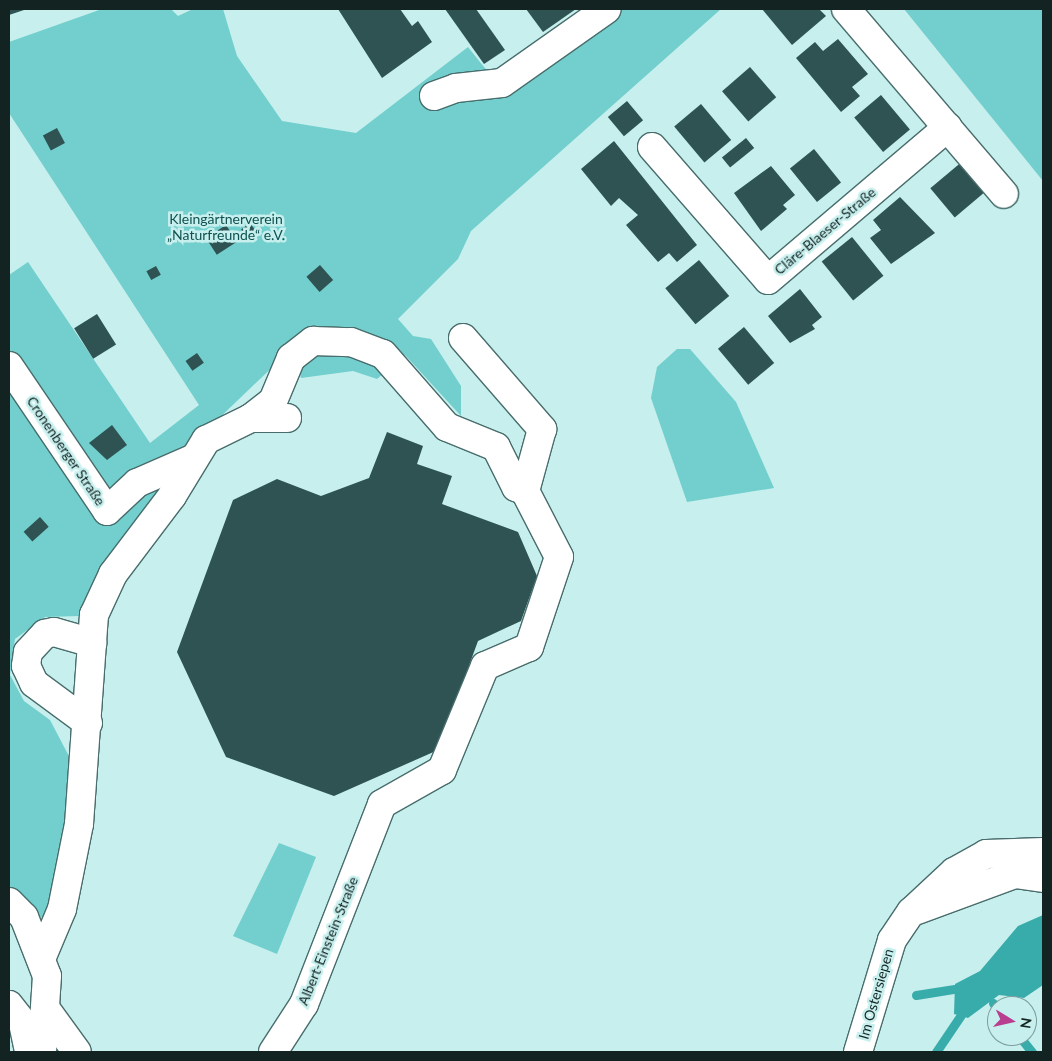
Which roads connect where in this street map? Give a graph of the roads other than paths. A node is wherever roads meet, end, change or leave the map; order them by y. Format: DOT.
graph roads {
  1 [pos="606,9"];
  2 [pos="846,9"];
  3 [pos="434,96"];
  4 [pos="948,127"];
  5 [pos="652,147"];
  6 [pos="1004,194"];
  7 [pos="463,338"];
  8 [pos="9,366"];
  9 [pos="252,418"];
  10 [pos="287,418"];
  11 [pos="192,459"];
  12 [pos="525,491"];
  13 [pos="92,644"];
  14 [pos="88,723"];
  15 [pos="1043,852"];
  16 [pos="1043,878"];
  17 [pos="9,902"];
  18 [pos="911,912"];
  19 [pos="40,960"];
  20 [pos="9,1005"];
  21 [pos="45,1008"];
  22 [pos="29,1052"];
  23 [pos="42,1052"];
  24 [pos="78,1052"];
  25 [pos="273,1052"];
  26 [pos="858,1052"];
  1 -- 3 [label="street"];
  2 -- 4 [label="street"];
  4 -- 5 [label="street, Cläre-Blaeser-Straße"];
  4 -- 6 [label="street"];
  7 -- 12 [label="street"];
  8 -- 11 [label="street, Cronenberger Straße"];
  9 -- 10 [label="street"];
  9 -- 11 [label="street"];
  9 -- 12 [label="street, Albert-Einstein-Straße"];
  11 -- 13 [label="street"];
  12 -- 25 [label="street, Albert-Einstein-Straße"];
  13 -- 14 [label="street"];
  13 -- 14 [label="street"];
  14 -- 19 [label="street"];
  15 -- 18 [label="street, Im Ostersiepen"];
  16 -- 18 [label="street"];
  17 -- 19 [label="street"];
  18 -- 26 [label="street, Im Ostersiepen"];
  19 -- 21 [label="street"];
  20 -- 22 [label="street"];
  21 -- 23 [label="street"];
  21 -- 24 [label="street"];
}
